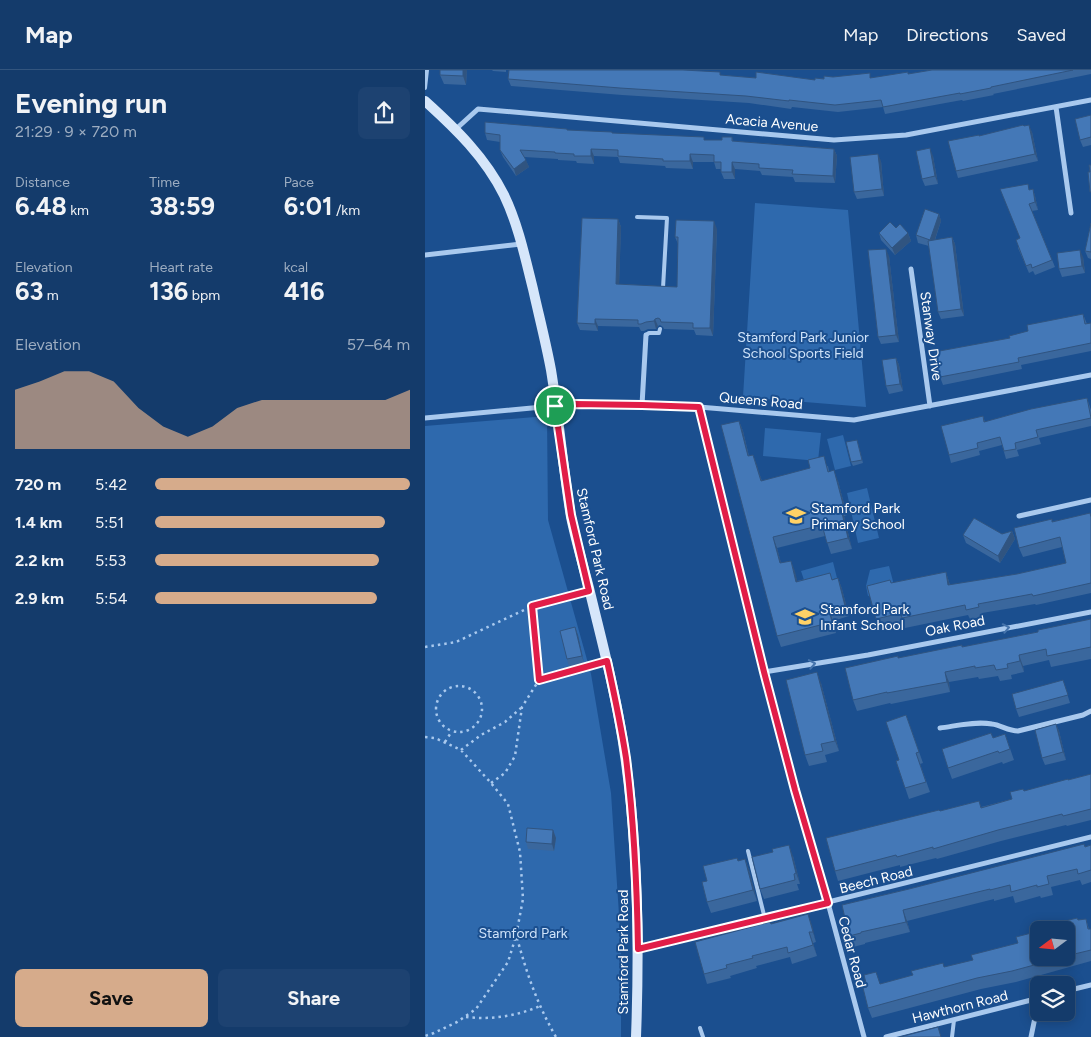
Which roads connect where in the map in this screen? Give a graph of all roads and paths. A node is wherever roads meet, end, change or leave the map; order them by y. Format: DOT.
graph roads {
  1 [pos="427,70"];
  2 [pos="425,88"];
  3 [pos="1091,100"];
  4 [pos="425,101"];
  5 [pos="1056,107"];
  6 [pos="456,130"];
  7 [pos="1071,213"];
  8 [pos="637,217"];
  9 [pos="521,244"];
  10 [pos="425,255"];
  11 [pos="911,269"];
  12 [pos="663,288"];
  13 [pos="660,329"];
  14 [pos="646,335"];
  15 [pos="1091,376"];
  16 [pos="642,405"];
  17 [pos="555,406"];
  18 [pos="929,406"];
  19 [pos="699,407"];
  20 [pos="425,418"];
  21 [pos="1091,500"];
  22 [pos="1019,516"];
  23 [pos="589,591"];
  24 [pos="532,606"];
  25 [pos="1091,612"];
  26 [pos="425,647"];
  27 [pos="607,661"];
  28 [pos="764,672"];
  29 [pos="566,673"];
  30 [pos="539,680"];
  31 [pos="522,708"];
  32 [pos="1091,711"];
  33 [pos="940,728"];
  34 [pos="452,730"];
  35 [pos="425,737"];
  36 [pos="445,742"];
  37 [pos="461,750"];
  38 [pos="491,783"];
  39 [pos="1091,837"];
  40 [pos="748,852"];
  41 [pos="828,903"];
  42 [pos="765,919"];
  43 [pos="516,936"];
  44 [pos="638,949"];
  45 [pos="1091,984"];
  46 [pos="1075,988"];
  47 [pos="1030,1000"];
  48 [pos="540,1006"];
  49 [pos="464,1017"];
  50 [pos="954,1020"];
  51 [pos="1034,1021"];
  52 [pos="700,1028"];
  53 [pos="425,1036"];
  54 [pos="555,1037"];
  55 [pos="636,1037"];
  56 [pos="703,1037"];
  57 [pos="864,1037"];
  58 [pos="886,1037"];
  59 [pos="952,1037"];
  60 [pos="1031,1037"];
  1 -- 2 [label="lane"];
  3 -- 5 [label="street, Acacia Avenue"];
  4 -- 6 [label="street, Stamford Park Road"];
  5 -- 6 [label="street, Acacia Avenue"];
  5 -- 7 [label="street"];
  6 -- 9 [label="street, Stamford Park Road"];
  8 -- 12 [label="lane"];
  9 -- 10 [label="street"];
  9 -- 17 [label="street, Stamford Park Road"];
  11 -- 18 [label="street, Stanway Drive"];
  13 -- 14 [label="lane"];
  14 -- 16 [label="street"];
  15 -- 18 [label="street, Queens Road"];
  16 -- 17 [label="street, Queens Road"];
  16 -- 19 [label="street, Queens Road"];
  17 -- 20 [label="street, Queens Road"];
  17 -- 23 [label="street, Stamford Park Road"];
  18 -- 19 [label="street, Queens Road"];
  19 -- 28 [label="street, Cedar Road"];
  21 -- 22 [label="street"];
  23 -- 24 [label="lane"];
  23 -- 27 [label="street, Stamford Park Road"];
  24 -- 26 [label="path"];
  24 -- 30 [label="path"];
  28 -- 25 [label="street, Oak Road, one-way"];
  27 -- 29 [label="lane"];
  27 -- 44 [label="street, Stamford Park Road"];
  28 -- 41 [label="street, Cedar Road"];
  29 -- 30 [label="path"];
  30 -- 31 [label="path"];
  31 -- 37 [label="path"];
  31 -- 38 [label="path"];
  32 -- 33 [label="street"];
  34 -- 34 [label="path"];
  34 -- 36 [label="path"];
  35 -- 36 [label="path"];
  36 -- 37 [label="path"];
  37 -- 38 [label="path"];
  38 -- 43 [label="path"];
  39 -- 41 [label="street, Beech Road"];
  40 -- 42 [label="lane"];
  41 -- 42 [label="street, Beech Road"];
  41 -- 57 [label="street, Cedar Road"];
  42 -- 44 [label="street, Beech Road"];
  43 -- 48 [label="path"];
  43 -- 49 [label="path"];
  44 -- 55 [label="street, Stamford Park Road"];
  45 -- 46 [label="street"];
  47 -- 50 [label="street, Hawthorn Road"];
  48 -- 49 [label="path"];
  48 -- 54 [label="path"];
  49 -- 53 [label="path"];
  50 -- 58 [label="street, Hawthorn Road"];
  50 -- 59 [label="lane"];
  51 -- 60 [label="street"];
  52 -- 56 [label="lane"];
}
